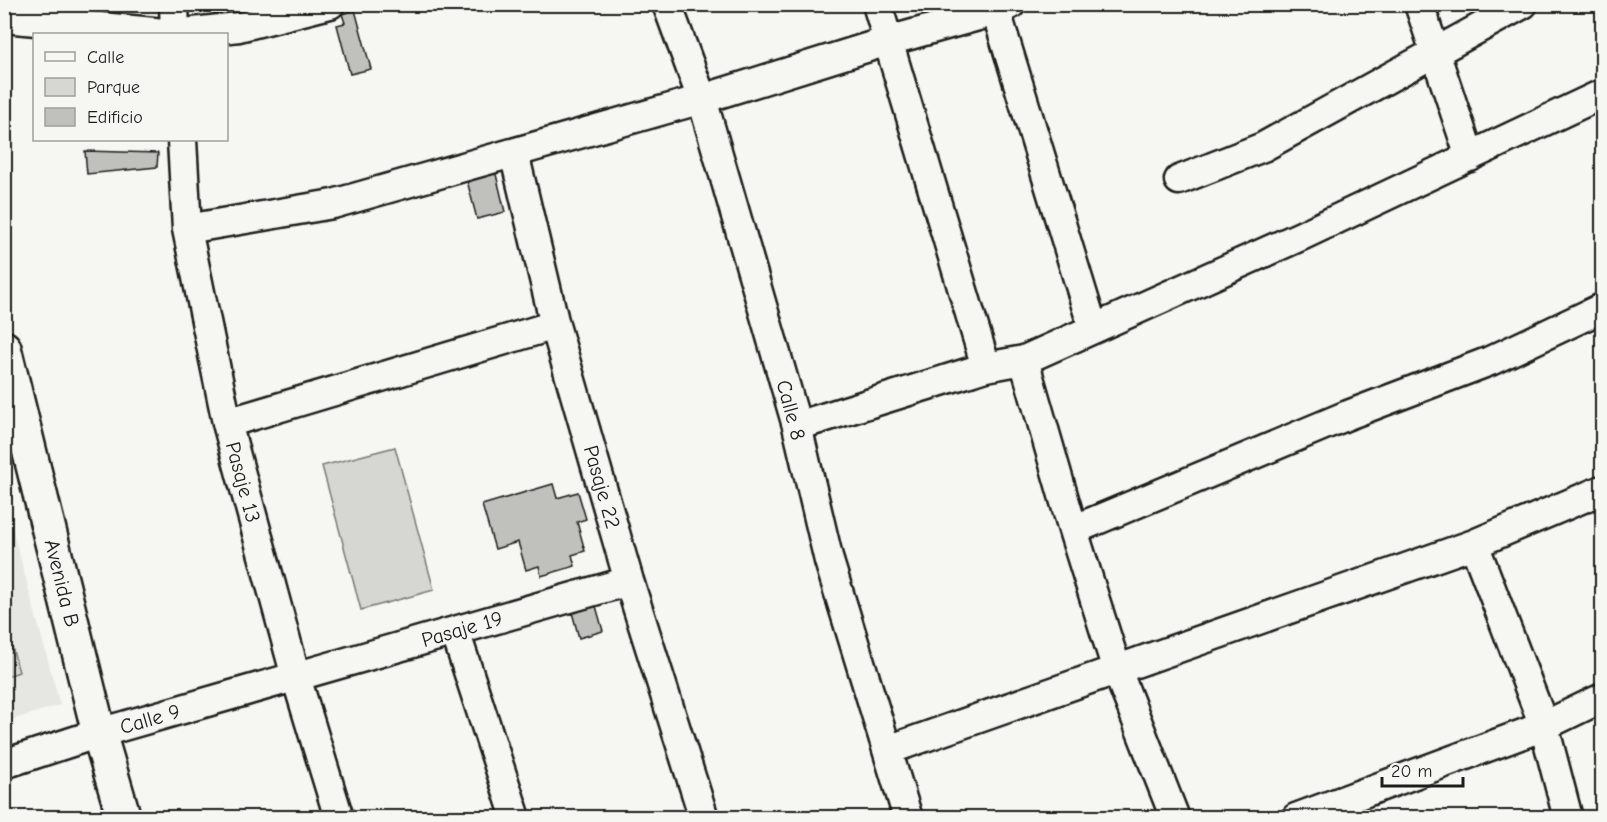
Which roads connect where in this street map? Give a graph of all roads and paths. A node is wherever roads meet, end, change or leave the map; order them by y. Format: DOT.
graph roads {
  1 [pos="174,4"];
  2 [pos="330,4"];
  3 [pos="667,4"];
  4 [pos="877,4"];
  5 [pos="1419,4"];
  6 [pos="1523,4"];
  7 [pos="1004,8"];
  8 [pos="4,18"];
  9 [pos="164,33"];
  10 [pos="175,33"];
  11 [pos="184,33"];
  12 [pos="888,41"];
  13 [pos="1435,52"];
  14 [pos="1602,94"];
  15 [pos="702,99"];
  16 [pos="182,141"];
  17 [pos="514,153"];
  18 [pos="1470,157"];
  19 [pos="1179,180"];
  20 [pos="187,229"];
  21 [pos="1602,308"];
  22 [pos="555,325"];
  23 [pos="1093,328"];
  24 [pos="4,348"];
  25 [pos="1024,360"];
  26 [pos="986,367"];
  27 [pos="227,423"];
  28 [pos="797,426"];
  29 [pos="1602,490"];
  30 [pos="1073,530"];
  31 [pos="1474,544"];
  32 [pos="629,581"];
  33 [pos="455,631"];
  34 [pos="1117,670"];
  35 [pos="296,677"];
  36 [pos="1602,698"];
  37 [pos="1544,726"];
  38 [pos="99,733"];
  39 [pos="888,750"];
  40 [pos="4,764"];
  41 [pos="124,818"];
  42 [pos="339,818"];
  43 [pos="516,818"];
  44 [pos="704,818"];
  45 [pos="908,818"];
  46 [pos="1175,818"];
  47 [pos="1296,818"];
  48 [pos="1568,818"];
  1 -- 10 [label="street"];
  2 -- 11 [label="street"];
  3 -- 15 [label="street, Calle 8"];
  4 -- 12 [label="street"];
  5 -- 13 [label="street"];
  6 -- 13 [label="street"];
  7 -- 12 [label="street"];
  7 -- 23 [label="street"];
  8 -- 9 [label="street"];
  12 -- 15 [label="street"];
  12 -- 26 [label="street"];
  13 -- 18 [label="street"];
  13 -- 19 [label="street"];
  14 -- 18 [label="street"];
  15 -- 17 [label="street"];
  15 -- 28 [label="street, Calle 8"];
  16 -- 20 [label="street, Pasaje 13"];
  17 -- 20 [label="street"];
  17 -- 22 [label="street, Pasaje 22"];
  18 -- 23 [label="street"];
  20 -- 27 [label="street, Pasaje 13"];
  21 -- 30 [label="street"];
  22 -- 27 [label="street"];
  22 -- 32 [label="street, Pasaje 22"];
  23 -- 25 [label="street"];
  24 -- 38 [label="main road, Avenida B"];
  25 -- 26 [label="street"];
  25 -- 30 [label="street"];
  26 -- 28 [label="street"];
  27 -- 35 [label="street, Pasaje 13"];
  28 -- 39 [label="street, Calle 8"];
  29 -- 31 [label="street"];
  30 -- 34 [label="street"];
  31 -- 34 [label="street"];
  31 -- 37 [label="street"];
  32 -- 33 [label="street, Pasaje 19"];
  32 -- 44 [label="street, Pasaje 22"];
  33 -- 35 [label="street, Pasaje 19"];
  33 -- 43 [label="street"];
  34 -- 39 [label="street"];
  34 -- 46 [label="street"];
  35 -- 38 [label="street, Calle 9"];
  35 -- 42 [label="street, Pasaje 13"];
  36 -- 37 [label="street"];
  37 -- 47 [label="street"];
  37 -- 48 [label="street"];
  38 -- 40 [label="street, Calle 9"];
  38 -- 41 [label="main road, Avenida B"];
  39 -- 45 [label="street, Calle 8"];
}
